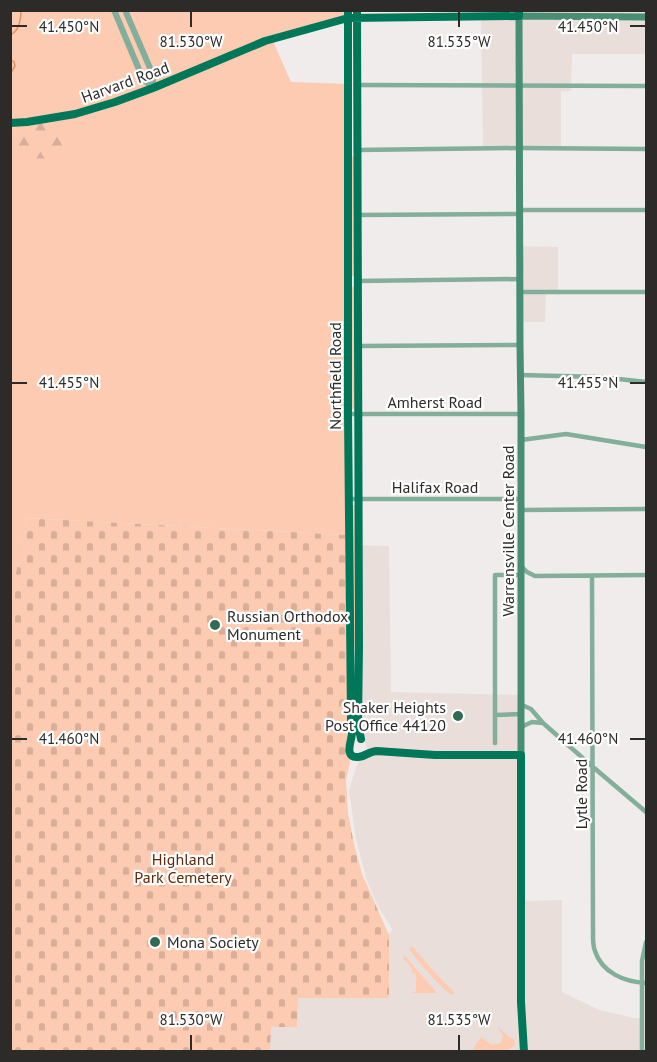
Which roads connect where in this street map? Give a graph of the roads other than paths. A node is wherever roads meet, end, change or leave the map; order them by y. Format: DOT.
graph roads {
  1 [pos="114,10"];
  2 [pos="125,10"];
  3 [pos="519,13"];
  4 [pos="348,14"];
  5 [pos="357,14"];
  6 [pos="432,14"];
  7 [pos="646,17"];
  8 [pos="356,85"];
  9 [pos="519,85"];
  10 [pos="646,86"];
  11 [pos="153,88"];
  12 [pos="10,123"];
  13 [pos="519,148"];
  14 [pos="646,149"];
  15 [pos="352,150"];
  16 [pos="646,210"];
  17 [pos="520,212"];
  18 [pos="357,215"];
  19 [pos="520,279"];
  20 [pos="348,281"];
  21 [pos="357,281"];
  22 [pos="520,292"];
  23 [pos="646,292"];
  24 [pos="520,345"];
  25 [pos="358,346"];
  26 [pos="520,375"];
  27 [pos="646,382"];
  28 [pos="348,414"];
  29 [pos="358,414"];
  30 [pos="521,414"];
  31 [pos="521,440"];
  32 [pos="646,447"];
  33 [pos="349,499"];
  34 [pos="358,499"];
  35 [pos="521,499"];
  36 [pos="646,509"];
  37 [pos="521,510"];
  38 [pos="521,566"];
  39 [pos="522,574"];
  40 [pos="646,575"];
  41 [pos="535,576"];
  42 [pos="592,576"];
  43 [pos="522,586"];
  44 [pos="522,705"];
  45 [pos="495,714"];
  46 [pos="521,714"];
  47 [pos="543,723"];
  48 [pos="521,728"];
  49 [pos="351,741"];
  50 [pos="364,741"];
  51 [pos="495,743"];
  52 [pos="365,754"];
  53 [pos="420,754"];
  54 [pos="521,755"];
  55 [pos="592,767"];
  56 [pos="646,812"];
  57 [pos="646,942"];
  58 [pos="644,983"];
  59 [pos="644,1022"];
  60 [pos="524,1052"];
  61 [pos="642,1052"];
  1 -- 11 [label="street"];
  2 -- 11 [label="street"];
  3 -- 6 [label="main road, Harvard Road"];
  3 -- 7 [label="main road"];
  3 -- 9 [label="main road, Warrensville Center Road"];
  4 -- 5 [label="main road, Harvard Road"];
  4 -- 11 [label="main road, Harvard Road"];
  4 -- 15 [label="main road, Northfield Road"];
  5 -- 6 [label="main road, Harvard Road"];
  5 -- 8 [label="main road, Northfield Road"];
  8 -- 9 [label="street"];
  8 -- 15 [label="main road, Northfield Road"];
  9 -- 10 [label="street"];
  9 -- 13 [label="main road, Warrensville Center Road"];
  11 -- 12 [label="main road, Harvard Road"];
  13 -- 14 [label="street"];
  13 -- 15 [label="street"];
  13 -- 17 [label="main road, Warrensville Center Road"];
  15 -- 18 [label="main road, Northfield Road"];
  15 -- 20 [label="main road, Northfield Road"];
  16 -- 17 [label="street"];
  17 -- 18 [label="street"];
  17 -- 19 [label="main road, Warrensville Center Road"];
  18 -- 21 [label="main road, Northfield Road"];
  19 -- 21 [label="street"];
  19 -- 22 [label="main road, Warrensville Center Road"];
  20 -- 21 [label="street"];
  20 -- 28 [label="main road, Northfield Road"];
  21 -- 25 [label="main road, Northfield Road"];
  22 -- 23 [label="street"];
  22 -- 24 [label="main road, Warrensville Center Road"];
  24 -- 25 [label="street"];
  24 -- 26 [label="main road, Warrensville Center Road"];
  25 -- 29 [label="main road, Northfield Road"];
  26 -- 27 [label="street"];
  26 -- 30 [label="main road, Warrensville Center Road"];
  28 -- 29 [label="street, Amherst Road"];
  28 -- 33 [label="main road, Northfield Road"];
  29 -- 30 [label="street, Amherst Road"];
  29 -- 34 [label="main road, Northfield Road"];
  30 -- 31 [label="main road, Warrensville Center Road"];
  31 -- 32 [label="street"];
  31 -- 35 [label="main road, Warrensville Center Road"];
  33 -- 34 [label="street, Halifax Road"];
  33 -- 49 [label="main road, Northfield Road"];
  34 -- 35 [label="street, Halifax Road"];
  34 -- 50 [label="main road, Northfield Road"];
  35 -- 37 [label="main road, Warrensville Center Road"];
  36 -- 37 [label="street"];
  37 -- 38 [label="main road, Warrensville Center Road"];
  38 -- 39 [label="main road, Warrensville Center Road"];
  38 -- 41 [label="street"];
  39 -- 43 [label="main road, Warrensville Center Road"];
  39 -- 45 [label="street, Warrensville Center Road"];
  40 -- 42 [label="street"];
  41 -- 42 [label="street"];
  41 -- 43 [label="street"];
  42 -- 55 [label="street, Lytle Road"];
  43 -- 44 [label="main road, Warrensville Center Road"];
  44 -- 46 [label="main road, Warrensville Center Road"];
  44 -- 47 [label="street"];
  45 -- 46 [label="street"];
  45 -- 51 [label="street, Warrensville Center Road"];
  46 -- 48 [label="main road, Warrensville Center Road"];
  47 -- 48 [label="street"];
  47 -- 55 [label="street"];
  48 -- 54 [label="main road, Warrensville Center Road"];
  49 -- 50 [label="main road"];
  49 -- 52 [label="main road"];
  50 -- 52 [label="main road"];
  50 -- 53 [label="main road"];
  52 -- 53 [label="main road"];
  53 -- 54 [label="main road"];
  54 -- 60 [label="main road, Warrensville Center Road"];
  55 -- 56 [label="street"];
  55 -- 58 [label="street, Lytle Road"];
  57 -- 58 [label="street"];
  58 -- 59 [label="street"];
  59 -- 61 [label="street"];
}
